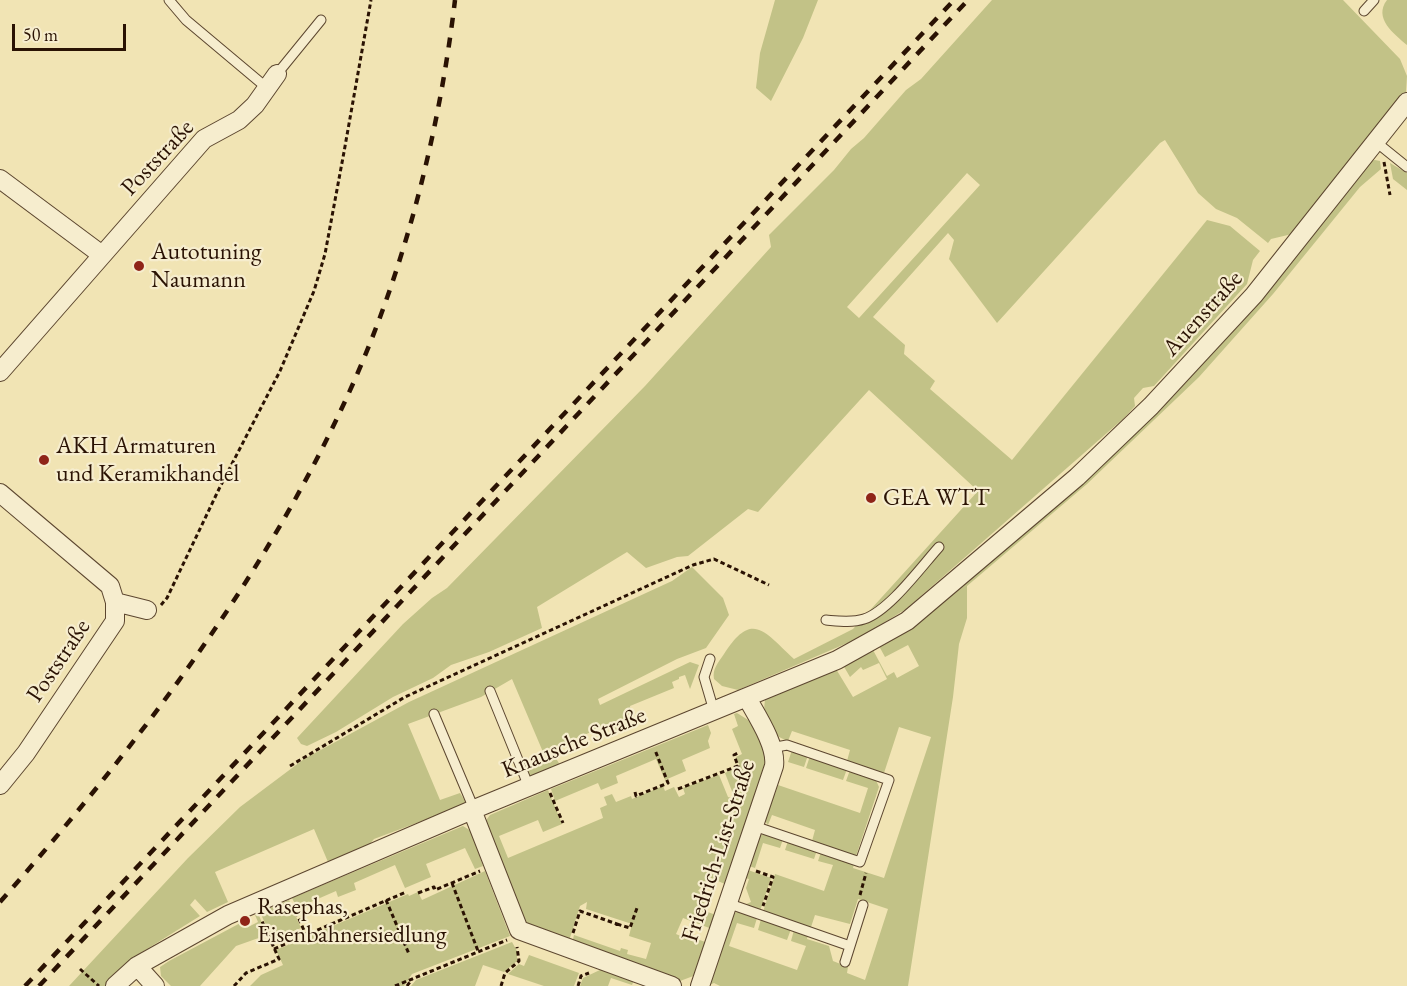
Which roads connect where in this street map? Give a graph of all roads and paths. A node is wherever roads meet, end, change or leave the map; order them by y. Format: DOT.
graph roads {
  1 [pos="169,0"];
  2 [pos="371,0"];
  3 [pos="1374,0"];
  4 [pos="1364,11"];
  5 [pos="321,20"];
  6 [pos="272,81"];
  7 [pos="1407,102"];
  8 [pos="1380,145"];
  9 [pos="1407,168"];
  10 [pos="0,179"];
  11 [pos="1390,195"];
  12 [pos="102,255"];
  13 [pos="0,372"];
  14 [pos="0,493"];
  15 [pos="1011,534"];
  16 [pos="939,547"];
  17 [pos="769,585"];
  18 [pos="115,602"];
  19 [pos="147,610"];
  20 [pos="826,621"];
  21 [pos="710,659"];
  22 [pos="490,691"];
  23 [pos="747,698"];
  24 [pos="714,711"];
  25 [pos="434,714"];
  26 [pos="649,737"];
  27 [pos="771,748"];
  28 [pos="738,753"];
  29 [pos="290,766"];
  30 [pos="537,784"];
  31 [pos="0,785"];
  32 [pos="678,789"];
  33 [pos="634,792"];
  34 [pos="473,810"];
  35 [pos="563,823"];
  36 [pos="754,826"];
  37 [pos="860,862"];
  38 [pos="493,866"];
  39 [pos="740,866"];
  40 [pos="452,883"];
  41 [pos="287,889"];
  42 [pos="406,891"];
  43 [pos="418,893"];
  44 [pos="385,899"];
  45 [pos="727,903"];
  46 [pos="255,904"];
  47 [pos="863,905"];
  48 [pos="637,908"];
  49 [pos="760,915"];
  50 [pos="325,920"];
  51 [pos="327,925"];
  52 [pos="519,930"];
  53 [pos="306,935"];
  54 [pos="850,946"];
  55 [pos="274,949"];
  56 [pos="568,949"];
  57 [pos="478,951"];
  58 [pos="409,954"];
  59 [pos="520,959"];
  60 [pos="845,962"];
  61 [pos="137,966"];
  62 [pos="80,969"];
  63 [pos="581,976"];
  64 [pos="413,978"];
  65 [pos="99,986"];
  66 [pos="115,986"];
  67 [pos="155,986"];
  68 [pos="234,986"];
  69 [pos="395,986"];
  70 [pos="407,986"];
  71 [pos="501,986"];
  72 [pos="578,986"];
  73 [pos="672,986"];
  74 [pos="700,986"];
  1 -- 6 [label="lane"];
  2 -- 19 [label="path"];
  3 -- 4 [label="lane"];
  5 -- 6 [label="lane"];
  6 -- 12 [label="street, Poststraße"];
  7 -- 8 [label="street, Auenstraße"];
  8 -- 9 [label="lane"];
  8 -- 11 [label="path"];
  8 -- 15 [label="street, Auenstraße"];
  10 -- 12 [label="street"];
  12 -- 13 [label="street, Poststraße"];
  14 -- 18 [label="street, Poststraße"];
  15 -- 23 [label="street, Knausche Straße"];
  16 -- 20 [label="lane"];
  17 -- 29 [label="path"];
  18 -- 19 [label="street"];
  18 -- 31 [label="street, Poststraße"];
  21 -- 24 [label="lane"];
  22 -- 30 [label="lane"];
  23 -- 24 [label="street, Knausche Straße"];
  23 -- 27 [label="street, Friedrich-List-Straße"];
  24 -- 26 [label="street, Knausche Straße"];
  25 -- 34 [label="lane"];
  26 -- 30 [label="street, Knausche Straße"];
  26 -- 33 [label="path"];
  27 -- 36 [label="street, Friedrich-List-Straße"];
  27 -- 37 [label="lane"];
  28 -- 32 [label="path"];
  30 -- 34 [label="street, Knausche Straße"];
  30 -- 35 [label="path"];
  34 -- 38 [label="street"];
  34 -- 41 [label="street, Knausche Straße"];
  36 -- 37 [label="lane"];
  36 -- 39 [label="street, Friedrich-List-Straße"];
  37 -- 47 [label="path"];
  38 -- 40 [label="path"];
  38 -- 52 [label="street"];
  39 -- 45 [label="street, Friedrich-List-Straße"];
  39 -- 49 [label="path"];
  40 -- 43 [label="path"];
  40 -- 57 [label="path"];
  41 -- 46 [label="street, Knausche Straße"];
  41 -- 53 [label="path"];
  42 -- 44 [label="path"];
  44 -- 51 [label="path"];
  44 -- 58 [label="path"];
  45 -- 49 [label="lane"];
  45 -- 74 [label="street, Friedrich-List-Straße"];
  46 -- 55 [label="path"];
  46 -- 61 [label="street, Knausche Straße"];
  47 -- 54 [label="lane"];
  48 -- 56 [label="path"];
  49 -- 54 [label="lane"];
  50 -- 51 [label="path"];
  51 -- 53 [label="path"];
  52 -- 56 [label="street"];
  52 -- 57 [label="path"];
  53 -- 55 [label="path"];
  54 -- 60 [label="lane"];
  55 -- 68 [label="path"];
  56 -- 73 [label="street"];
  57 -- 64 [label="path"];
  59 -- 71 [label="path"];
  61 -- 66 [label="street, Knausche Straße"];
  61 -- 67 [label="street"];
  62 -- 65 [label="path"];
  63 -- 72 [label="path"];
  64 -- 69 [label="path"];
  64 -- 70 [label="path"];
}
